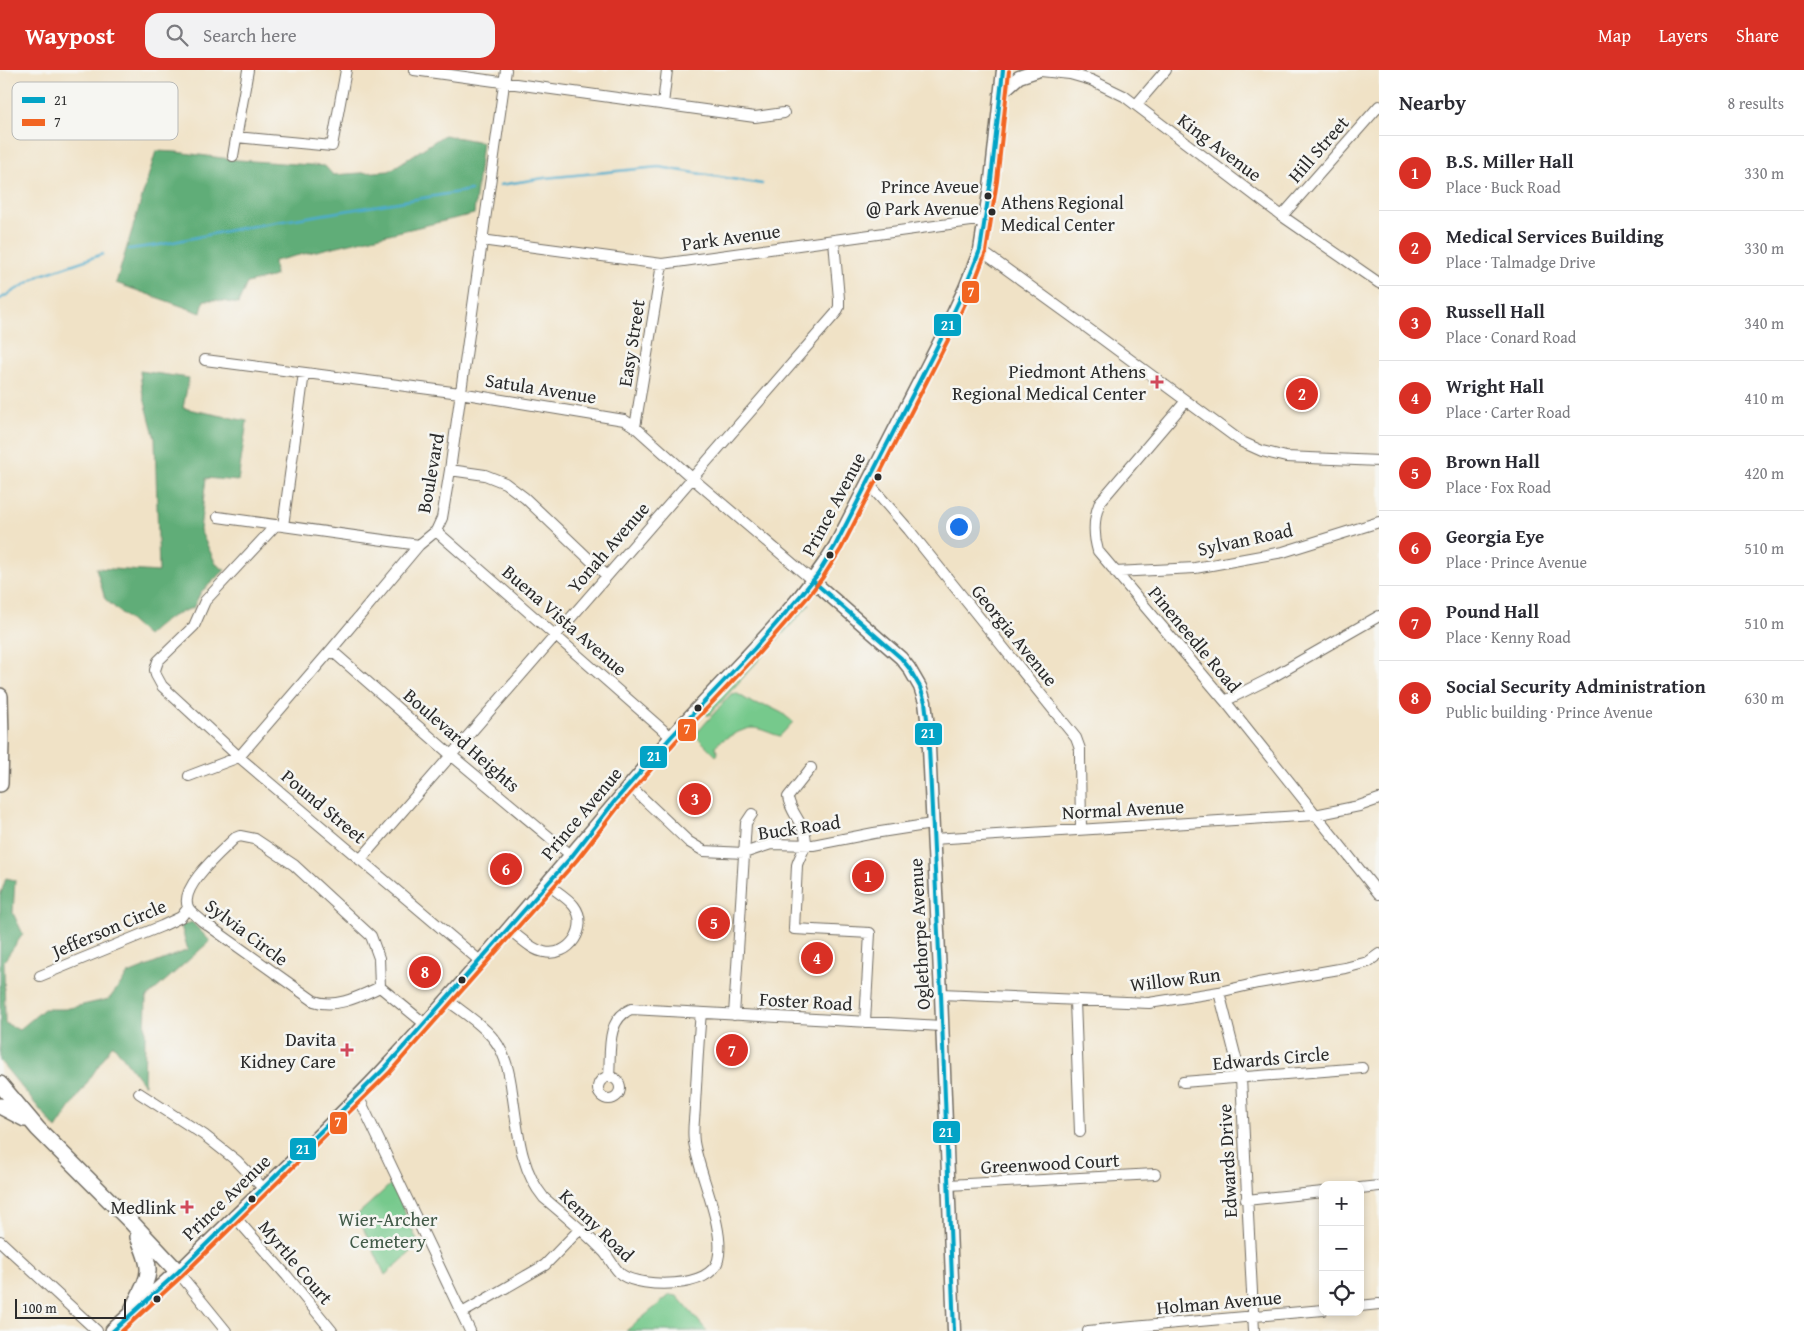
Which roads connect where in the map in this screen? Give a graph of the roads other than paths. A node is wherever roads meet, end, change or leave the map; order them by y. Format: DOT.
graph roads {
  1 [pos="248,70"];
  2 [pos="346,70"];
  3 [pos="414,70"];
  4 [pos="506,70"];
  5 [pos="667,70"];
  6 [pos="1003,70"];
  7 [pos="1033,70"];
  8 [pos="1166,70"];
  9 [pos="450,73"];
  10 [pos="504,82"];
  11 [pos="1000,94"];
  12 [pos="663,104"];
  13 [pos="1136,105"];
  14 [pos="1379,106"];
  15 [pos="784,114"];
  16 [pos="236,137"];
  17 [pos="233,156"];
  18 [pos="1282,216"];
  19 [pos="985,221"];
  20 [pos="482,240"];
  21 [pos="834,241"];
  22 [pos="980,250"];
  23 [pos="662,264"];
  24 [pos="1379,282"];
  25 [pos="205,360"];
  26 [pos="304,373"];
  27 [pos="460,393"];
  28 [pos="1186,401"];
  29 [pos="635,427"];
  30 [pos="1379,460"];
  31 [pos="450,470"];
  32 [pos="692,478"];
  33 [pos="868,483"];
  34 [pos="218,517"];
  35 [pos="1379,522"];
  36 [pos="279,526"];
  37 [pos="436,531"];
  38 [pos="419,545"];
  39 [pos="1114,572"];
  40 [pos="607,576"];
  41 [pos="813,581"];
  42 [pos="1379,616"];
  43 [pos="556,635"];
  44 [pos="331,650"];
  45 [pos="0,696"];
  46 [pos="1225,701"];
  47 [pos="671,736"];
  48 [pos="451,755"];
  49 [pos="238,757"];
  50 [pos="810,768"];
  51 [pos="189,776"];
  52 [pos="0,784"];
  53 [pos="629,785"];
  54 [pos="1379,799"];
  55 [pos="752,814"];
  56 [pos="1315,815"];
  57 [pos="932,824"];
  58 [pos="1081,829"];
  59 [pos="933,839"];
  60 [pos="806,846"];
  61 [pos="744,853"];
  62 [pos="572,856"];
  63 [pos="360,860"];
  64 [pos="547,884"];
  65 [pos="1379,894"];
  66 [pos="188,908"];
  67 [pos="508,929"];
  68 [pos="1379,954"];
  69 [pos="480,961"];
  70 [pos="40,976"];
  71 [pos="380,987"];
  72 [pos="1219,992"];
  73 [pos="941,994"];
  74 [pos="446,999"];
  75 [pos="1075,1001"];
  76 [pos="702,1013"];
  77 [pos="734,1015"];
  78 [pos="865,1022"];
  79 [pos="425,1024"];
  80 [pos="942,1026"];
  81 [pos="1362,1068"];
  82 [pos="609,1077"];
  83 [pos="1240,1078"];
  84 [pos="1183,1082"];
  85 [pos="0,1084"];
  86 [pos="139,1093"];
  87 [pos="358,1096"];
  88 [pos="0,1106"];
  89 [pos="38,1129"];
  90 [pos="1080,1132"];
  91 [pos="1155,1174"];
  92 [pos="948,1186"];
  93 [pos="1379,1186"];
  94 [pos="263,1188"];
  95 [pos="1364,1188"];
  96 [pos="1319,1192"];
  97 [pos="1246,1200"];
  98 [pos="234,1216"];
  99 [pos="133,1224"];
  100 [pos="580,1229"];
  101 [pos="0,1241"];
  102 [pos="178,1272"];
  103 [pos="1379,1304"];
  104 [pos="1364,1306"];
  105 [pos="1319,1310"];
  106 [pos="462,1313"];
  107 [pos="1252,1316"];
  108 [pos="128,1317"];
  109 [pos="1102,1330"];
  110 [pos="97,1331"];
  111 [pos="113,1331"];
  112 [pos="226,1331"];
  113 [pos="332,1331"];
  114 [pos="470,1331"];
  115 [pos="954,1331"];
  116 [pos="1088,1331"];
  117 [pos="1254,1331"];
  1 -- 16 [label="street"];
  2 -- 16 [label="street"];
  3 -- 9 [label="street"];
  4 -- 10 [label="street, Boulevard"];
  5 -- 12 [label="street"];
  6 -- 11 [label="main road, Prince Avenue"];
  7 -- 11 [label="main road"];
  7 -- 13 [label="street, King Avenue"];
  8 -- 13 [label="street"];
  9 -- 10 [label="street"];
  10 -- 12 [label="street"];
  10 -- 20 [label="street, Boulevard"];
  11 -- 19 [label="main road, Prince Avenue"];
  12 -- 15 [label="street"];
  13 -- 18 [label="street, King Avenue"];
  14 -- 18 [label="street, Hill Street"];
  16 -- 17 [label="street"];
  18 -- 24 [label="street, King Avenue"];
  19 -- 21 [label="street, Park Avenue"];
  19 -- 22 [label="main road, Prince Avenue"];
  20 -- 23 [label="street, Park Avenue"];
  20 -- 27 [label="street, Boulevard"];
  21 -- 23 [label="street, Park Avenue"];
  21 -- 32 [label="street, Yonah Avenue"];
  22 -- 28 [label="street"];
  22 -- 33 [label="main road, Prince Avenue"];
  23 -- 29 [label="street, Easy Street"];
  25 -- 26 [label="street, Satula Avenue"];
  26 -- 27 [label="street, Satula Avenue"];
  26 -- 36 [label="street"];
  27 -- 29 [label="street, Satula Avenue"];
  27 -- 31 [label="street, Boulevard"];
  28 -- 30 [label="street"];
  28 -- 39 [label="street, Pineneedle Road"];
  29 -- 32 [label="street, Satula Avenue"];
  31 -- 37 [label="street, Boulevard"];
  31 -- 40 [label="street"];
  32 -- 40 [label="street, Yonah Avenue"];
  32 -- 41 [label="street, Satula Avenue"];
  33 -- 41 [label="main road, Prince Avenue"];
  33 -- 58 [label="street, Georgia Avenue"];
  34 -- 36 [label="street"];
  35 -- 39 [label="street, Sylvan Road"];
  36 -- 38 [label="street"];
  36 -- 49 [label="street, Pound Street"];
  37 -- 38 [label="street, Boulevard"];
  37 -- 43 [label="street, Buena Vista Avenue"];
  38 -- 44 [label="street, Boulevard"];
  39 -- 46 [label="street, Pineneedle Road"];
  40 -- 43 [label="street, Yonah Avenue"];
  41 -- 47 [label="main road, Prince Avenue"];
  41 -- 57 [label="main road, Oglethorpe Avenue"];
  42 -- 46 [label="street"];
  43 -- 47 [label="street, Buena Vista Avenue"];
  43 -- 48 [label="street, Yonah Avenue"];
  44 -- 48 [label="street, Boulevard Heights"];
  44 -- 49 [label="street, Boulevard"];
  45 -- 52 [label="highway"];
  46 -- 56 [label="street, Pineneedle Road"];
  47 -- 53 [label="main road, Prince Avenue"];
  48 -- 62 [label="street, Boulevard Heights"];
  48 -- 63 [label="street, Yonah Avenue"];
  49 -- 51 [label="street, Boulevard"];
  49 -- 63 [label="street, Pound Street"];
  50 -- 60 [label="street"];
  53 -- 61 [label="street, Buck Road"];
  53 -- 62 [label="main road, Prince Avenue"];
  54 -- 56 [label="street, Normal Avenue"];
  55 -- 61 [label="street"];
  56 -- 58 [label="street, Normal Avenue"];
  56 -- 65 [label="street, Pineneedle Road"];
  57 -- 59 [label="main road, Oglethorpe Avenue"];
  57 -- 60 [label="street, Buck Road"];
  58 -- 59 [label="street, Normal Avenue"];
  59 -- 73 [label="main road, Oglethorpe Avenue"];
  60 -- 61 [label="street, Buck Road"];
  60 -- 78 [label="street"];
  61 -- 77 [label="street"];
  62 -- 64 [label="main road, Prince Avenue"];
  63 -- 69 [label="street, Pound Street"];
  64 -- 67 [label="main road, Prince Avenue"];
  64 -- 67 [label="street"];
  66 -- 70 [label="street, Jefferson Circle"];
  66 -- 71 [label="street, Sylvia Circle"];
  66 -- 71 [label="street, Sylvia Circle"];
  67 -- 69 [label="main road, Prince Avenue"];
  68 -- 72 [label="street, Willow Run"];
  69 -- 74 [label="main road, Prince Avenue"];
  71 -- 79 [label="street"];
  72 -- 75 [label="street, Willow Run"];
  72 -- 83 [label="street, Edwards Drive"];
  73 -- 75 [label="street, Willow Run"];
  73 -- 80 [label="main road, Oglethorpe Avenue"];
  74 -- 79 [label="main road, Prince Avenue"];
  74 -- 100 [label="street, Kenny Road"];
  75 -- 90 [label="street"];
  76 -- 77 [label="street, Foster Road"];
  76 -- 82 [label="street, Foster Road"];
  76 -- 100 [label="street, Kenny Road"];
  77 -- 78 [label="street, Foster Road"];
  78 -- 80 [label="street, Foster Road"];
  79 -- 87 [label="main road, Prince Avenue"];
  80 -- 92 [label="main road, Oglethorpe Avenue"];
  81 -- 83 [label="street, Edwards Circle"];
  83 -- 84 [label="street, Edwards Circle"];
  83 -- 97 [label="street, Edwards Drive"];
  85 -- 89 [label="highway"];
  86 -- 94 [label="street"];
  87 -- 94 [label="main road, Prince Avenue"];
  87 -- 106 [label="street"];
  88 -- 89 [label="highway"];
  89 -- 99 [label="highway"];
  91 -- 92 [label="street, Greenwood Court"];
  92 -- 115 [label="main road, Oglethorpe Avenue"];
  93 -- 95 [label="street"];
  94 -- 98 [label="main road, Prince Avenue"];
  96 -- 97 [label="street"];
  97 -- 107 [label="street, Edwards Drive"];
  98 -- 102 [label="main road, Prince Avenue"];
  98 -- 113 [label="street, Myrtle Court"];
  99 -- 102 [label="highway"];
  99 -- 108 [label="highway"];
  100 -- 106 [label="street"];
  101 -- 110 [label="street"];
  102 -- 108 [label="highway, Prince Avenue"];
  102 -- 112 [label="street"];
  103 -- 104 [label="street"];
  105 -- 107 [label="street, Holman Avenue"];
  106 -- 114 [label="street"];
  107 -- 109 [label="street, Holman Avenue"];
  107 -- 117 [label="street, Edwards Drive"];
  108 -- 111 [label="highway, Prince Avenue"];
  109 -- 116 [label="street, Holman Avenue"];
}
